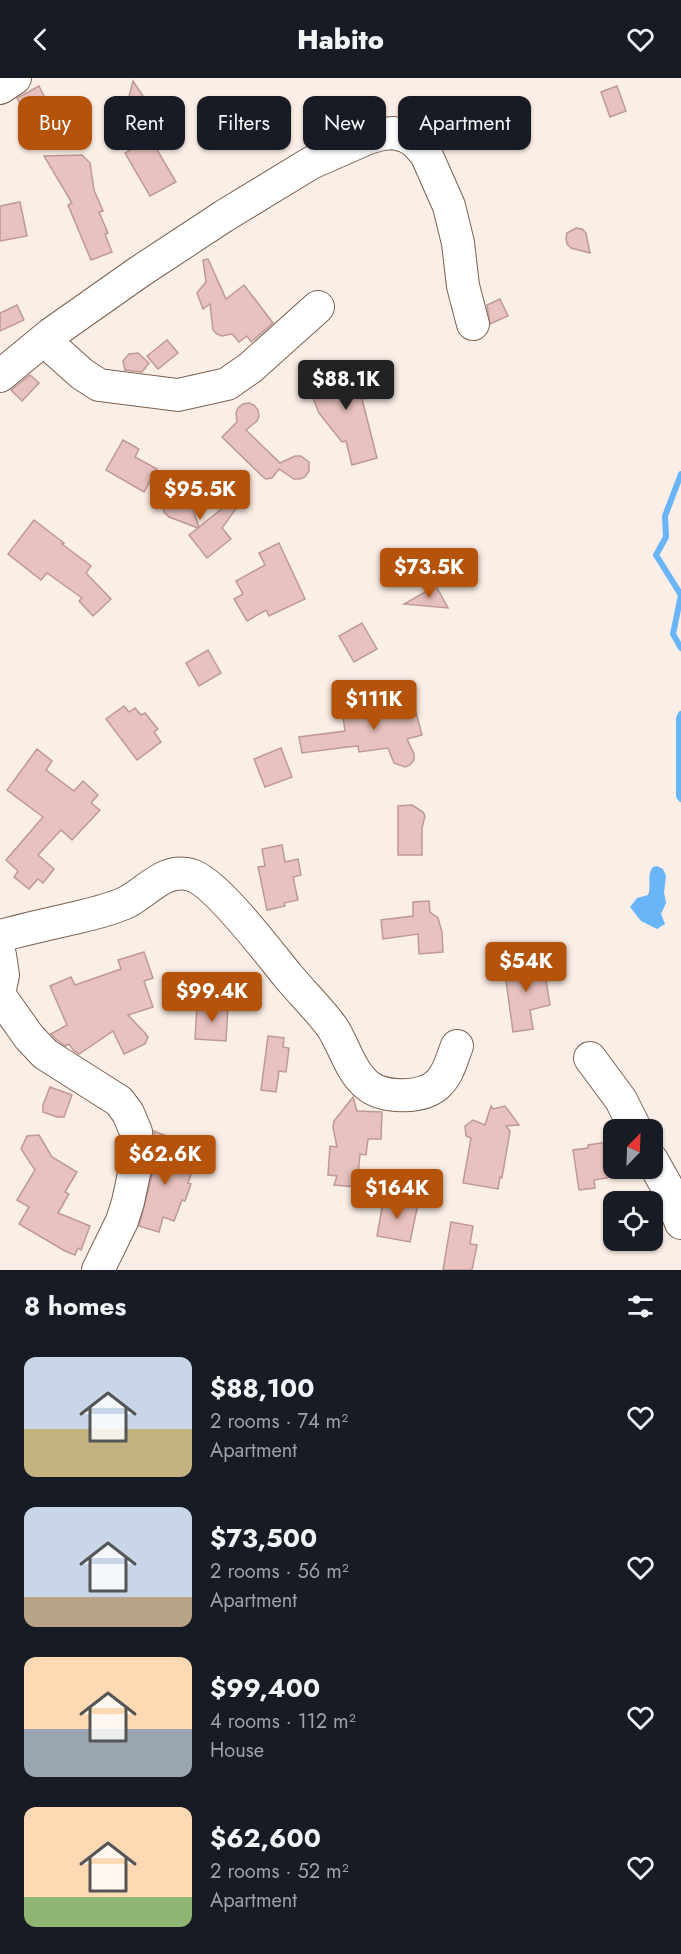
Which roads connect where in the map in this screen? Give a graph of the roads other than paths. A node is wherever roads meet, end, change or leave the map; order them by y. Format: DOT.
graph roads {
  1 [pos="15,78"];
  2 [pos="0,88"];
  3 [pos="318,307"];
  4 [pos="472,324"];
  5 [pos="44,340"];
  6 [pos="0,376"];
  7 [pos="0,936"];
  8 [pos="0,955"];
  9 [pos="0,989"];
  10 [pos="0,996"];
  11 [pos="457,1046"];
  12 [pos="590,1058"];
  13 [pos="630,1119"];
  14 [pos="663,1179"];
  15 [pos="681,1223"];
  16 [pos="98,1270"];
  1 -- 2 [label="street"];
  3 -- 5 [label="street"];
  4 -- 5 [label="street"];
  5 -- 6 [label="street"];
  7 -- 11 [label="street"];
  8 -- 9 [label="street"];
  10 -- 16 [label="street"];
  12 -- 13 [label="street"];
  14 -- 15 [label="street"];
}
